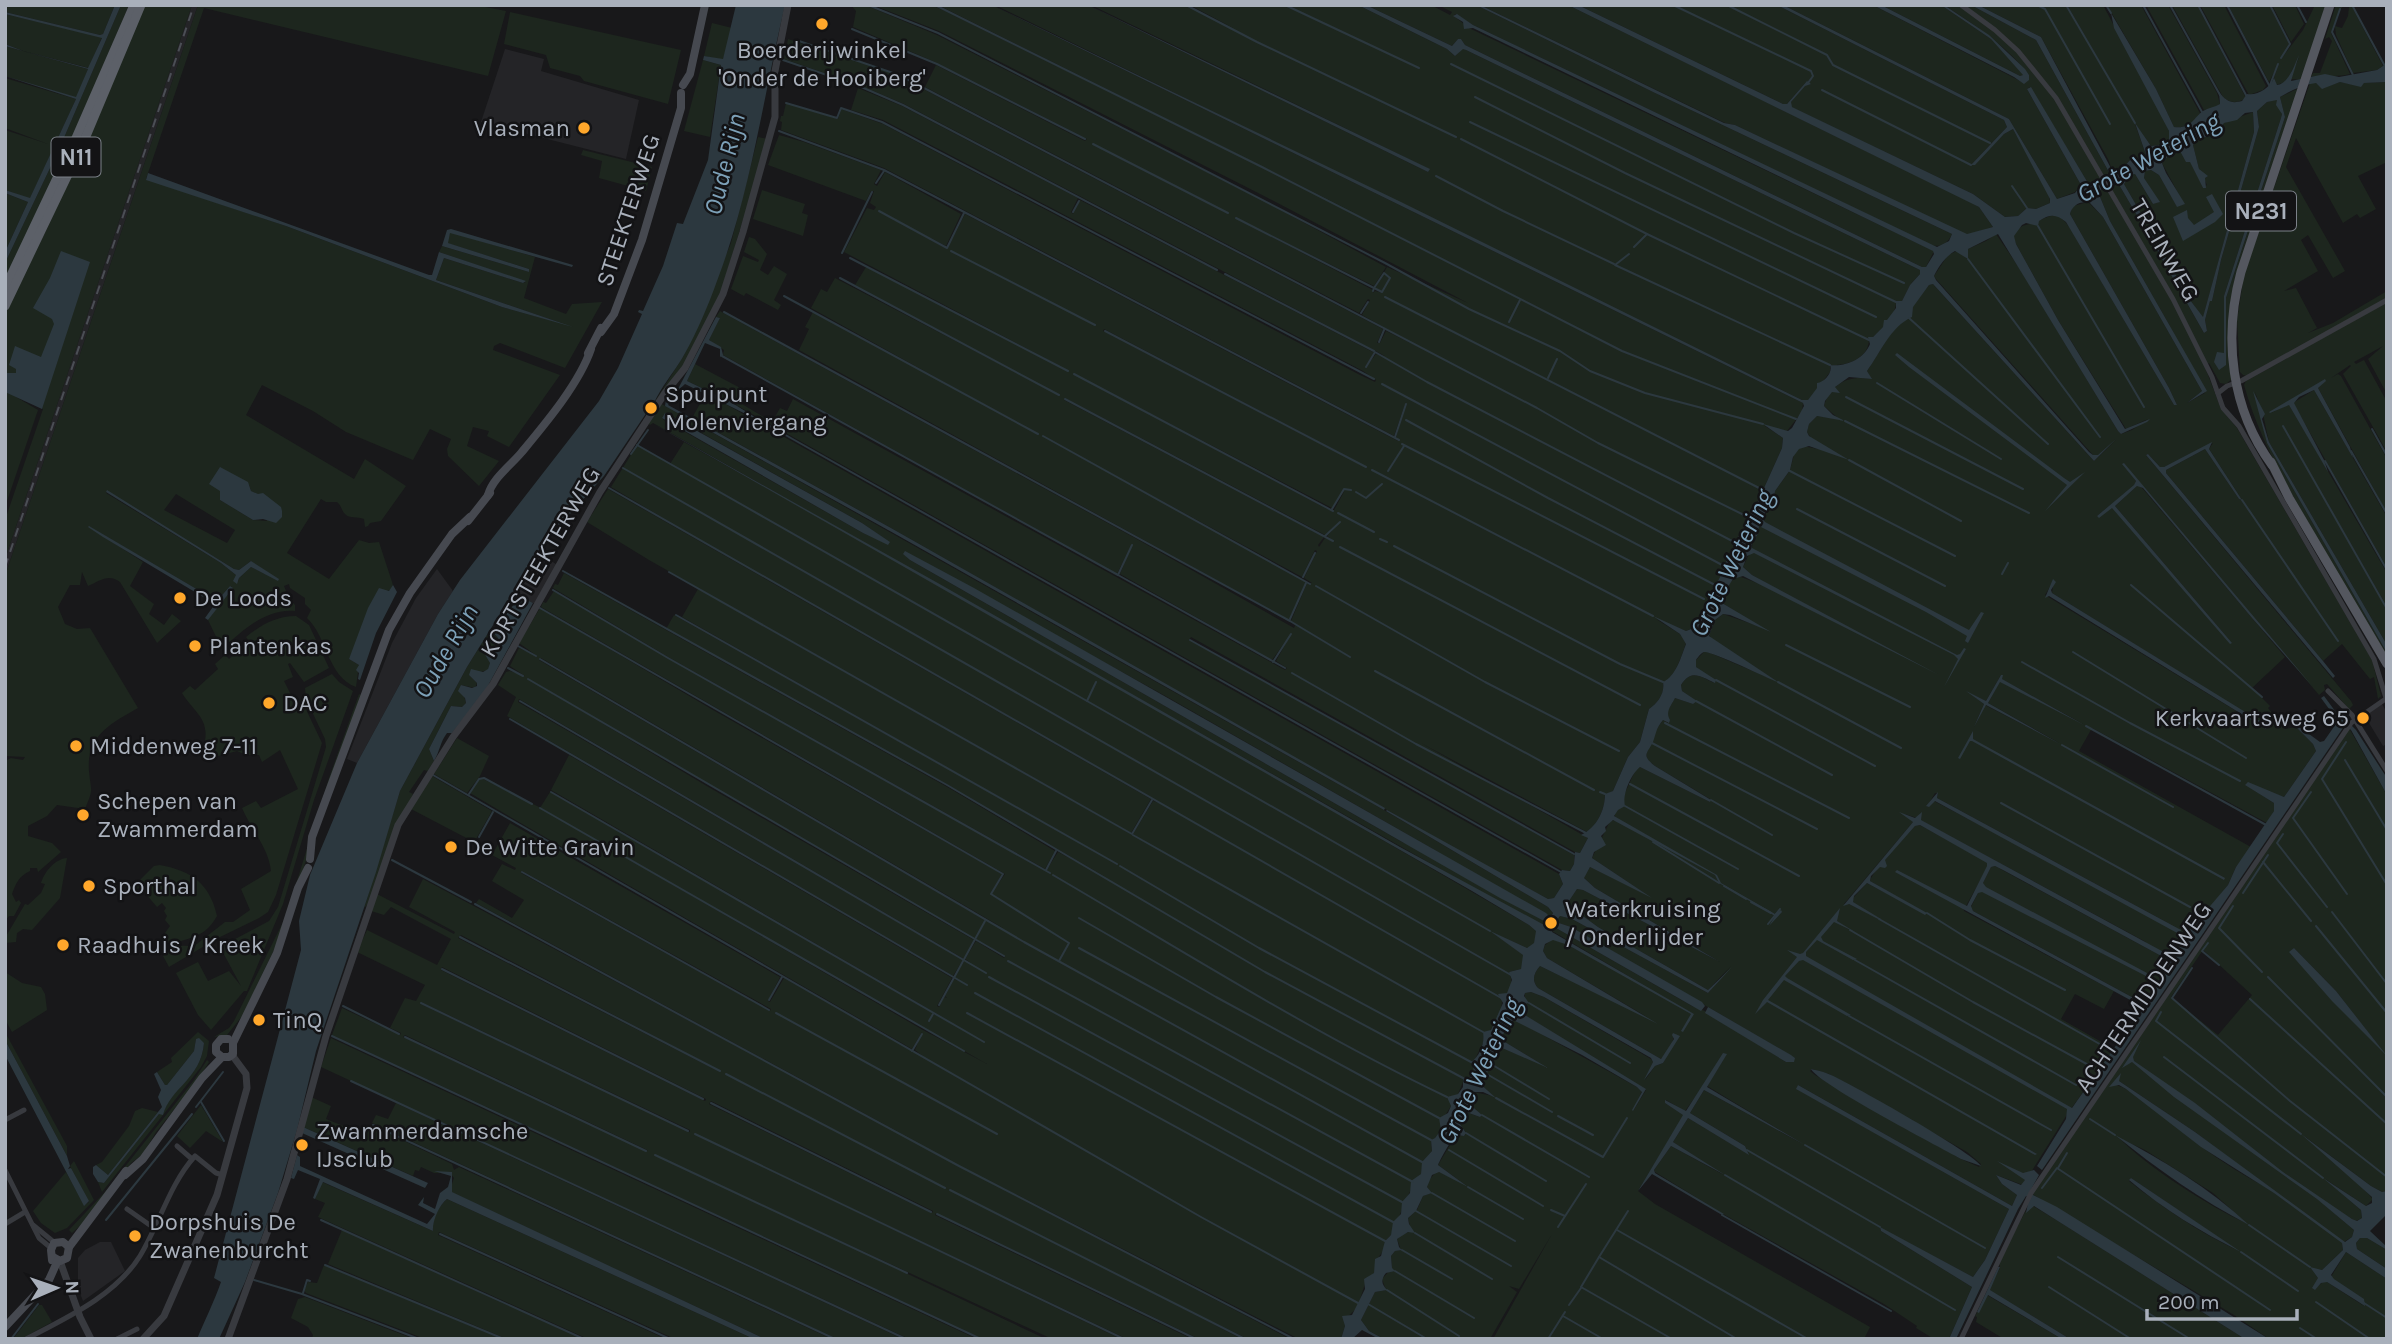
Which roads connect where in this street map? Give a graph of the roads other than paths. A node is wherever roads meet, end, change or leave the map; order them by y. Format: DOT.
graph roads {
  1 [pos="134,5"];
  2 [pos="142,5"];
  3 [pos="705,5"];
  4 [pos="788,5"];
  5 [pos="1961,5"];
  6 [pos="2330,5"];
  7 [pos="5,288"];
  8 [pos="2387,300"];
  9 [pos="5,306"];
  10 [pos="2238,383"];
  11 [pos="2218,393"];
  12 [pos="2387,664"];
  13 [pos="2328,691"];
  14 [pos="2387,698"];
  15 [pos="2351,723"];
  16 [pos="2387,771"];
  17 [pos="230,1041"];
  18 [pos="219,1055"];
  19 [pos="232,1055"];
  20 [pos="24,1110"];
  21 [pos="5,1120"];
  22 [pos="177,1146"];
  23 [pos="192,1159"];
  24 [pos="5,1170"];
  25 [pos="223,1175"];
  26 [pos="127,1209"];
  27 [pos="25,1212"];
  28 [pos="5,1224"];
  29 [pos="154,1228"];
  30 [pos="59,1252"];
  31 [pos="78,1311"];
  32 [pos="5,1327"];
  33 [pos="136,1329"];
  34 [pos="26,1339"];
  35 [pos="91,1339"];
  36 [pos="117,1339"];
  37 [pos="143,1339"];
  38 [pos="228,1339"];
  39 [pos="1961,1339"];
  1 -- 7 [label="highway, N11"];
  2 -- 9 [label="highway, N11"];
  3 -- 17 [label="main road, STEEKTERWEG"];
  4 -- 38 [label="street, KORTSTEEKTERWEG"];
  5 -- 11 [label="street, TREINWEG"];
  6 -- 10 [label="main road, N231"];
  8 -- 10 [label="street"];
  10 -- 11 [label="street"];
  10 -- 12 [label="main road, N231"];
  11 -- 14 [label="street, TREINWEG"];
  13 -- 15 [label="street"];
  14 -- 15 [label="street, ACHTERMIDDENWEG"];
  15 -- 16 [label="street"];
  15 -- 39 [label="street, ACHTERMIDDENWEG"];
  17 -- 18 [label="main road"];
  17 -- 19 [label="main road"];
  18 -- 19 [label="main road"];
  18 -- 30 [label="main road"];
  19 -- 25 [label="street"];
  20 -- 21 [label="street"];
  22 -- 23 [label="street"];
  23 -- 25 [label="street"];
  23 -- 29 [label="street"];
  24 -- 27 [label="street"];
  25 -- 37 [label="street"];
  26 -- 29 [label="street"];
  27 -- 28 [label="street"];
  27 -- 30 [label="street"];
  29 -- 31 [label="street"];
  30 -- 31 [label="street"];
  30 -- 32 [label="main road"];
  31 -- 34 [label="street"];
  31 -- 35 [label="street"];
  33 -- 36 [label="street"];
}
